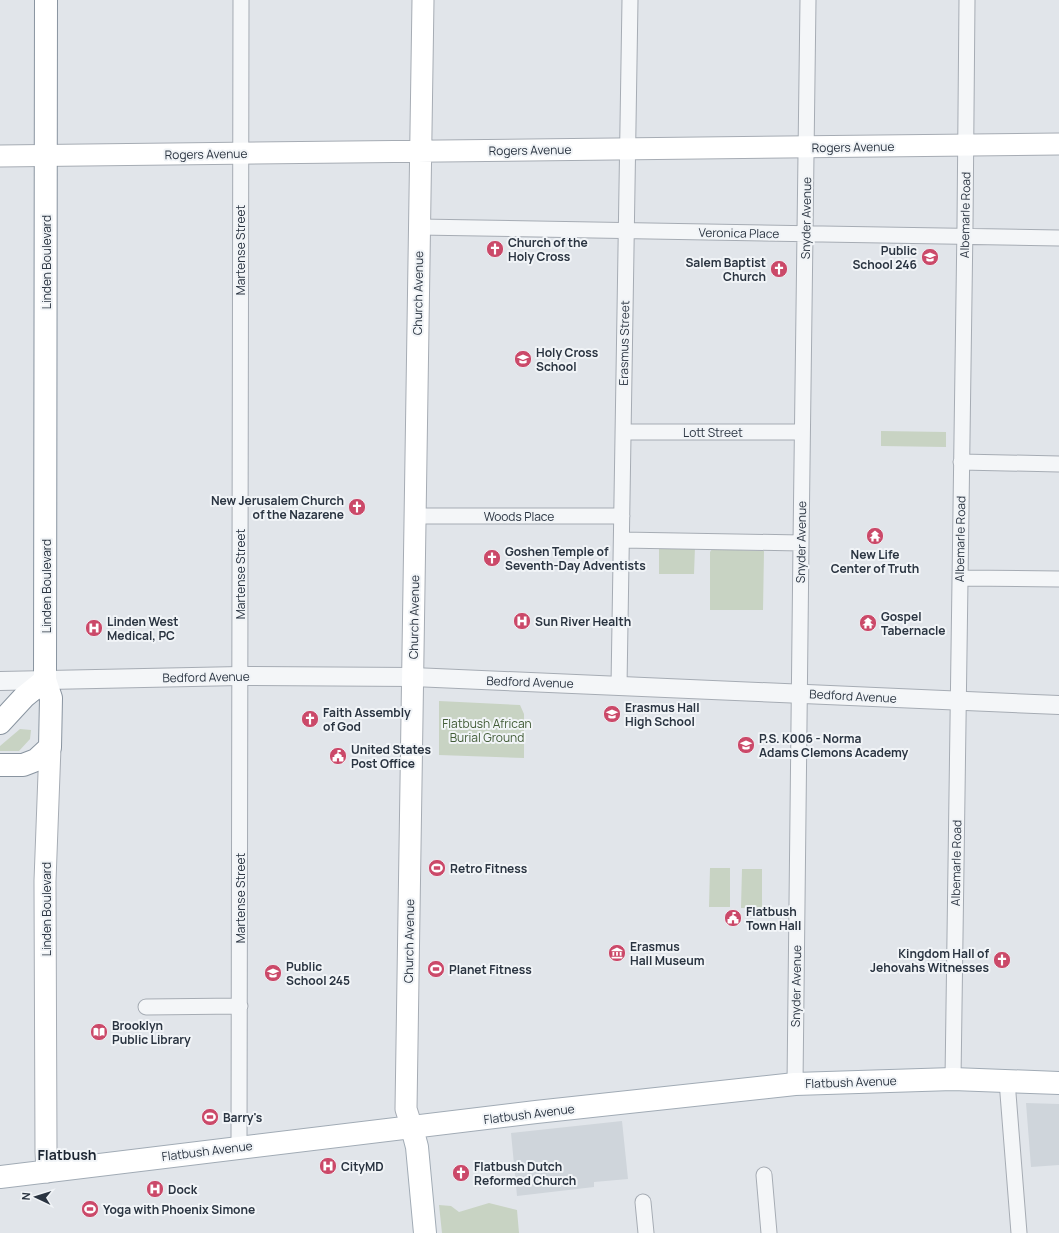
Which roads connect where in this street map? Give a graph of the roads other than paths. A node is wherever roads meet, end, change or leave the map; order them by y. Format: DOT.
graph roads {
  1 [pos="46,0"];
  2 [pos="241,0"];
  3 [pos="423,0"];
  4 [pos="630,0"];
  5 [pos="808,0"];
  6 [pos="967,0"];
  7 [pos="1059,144"];
  8 [pos="966,146"];
  9 [pos="807,147"];
  10 [pos="627,149"];
  11 [pos="421,152"];
  12 [pos="240,154"];
  13 [pos="0,156"];
  14 [pos="46,156"];
  15 [pos="418,227"];
  16 [pos="626,231"];
  17 [pos="806,234"];
  18 [pos="965,236"];
  19 [pos="1059,238"];
  20 [pos="623,432"];
  21 [pos="802,432"];
  22 [pos="961,462"];
  23 [pos="1059,464"];
  24 [pos="416,516"];
  25 [pos="622,516"];
  26 [pos="622,540"];
  27 [pos="801,543"];
  28 [pos="960,578"];
  29 [pos="1059,579"];
  30 [pos="240,676"];
  31 [pos="413,677"];
  32 [pos="0,680"];
  33 [pos="45,680"];
  34 [pos="619,686"];
  35 [pos="800,694"];
  36 [pos="958,701"];
  37 [pos="1059,706"];
  38 [pos="0,723"];
  39 [pos="50,747"];
  40 [pos="0,765"];
  41 [pos="240,1006"];
  42 [pos="146,1007"];
  43 [pos="953,1079"];
  44 [pos="1007,1081"];
  45 [pos="1059,1083"];
  46 [pos="795,1084"];
  47 [pos="412,1128"];
  48 [pos="239,1147"];
  49 [pos="47,1172"];
  50 [pos="764,1175"];
  51 [pos="0,1176"];
  52 [pos="644,1202"];
  53 [pos="425,1233"];
  54 [pos="646,1233"];
  55 [pos="769,1233"];
  56 [pos="1019,1233"];
  1 -- 14 [label="main road, Linden Boulevard"];
  2 -- 12 [label="street, Martense Street"];
  3 -- 11 [label="main road, Church Avenue"];
  4 -- 10 [label="street, Erasmus Street"];
  5 -- 9 [label="street, Snyder Avenue"];
  6 -- 8 [label="street, Albemarle Road"];
  7 -- 8 [label="main road, Rogers Avenue"];
  8 -- 9 [label="main road, Rogers Avenue"];
  8 -- 18 [label="street, Albemarle Road"];
  9 -- 10 [label="main road, Rogers Avenue"];
  9 -- 17 [label="street, Snyder Avenue"];
  10 -- 11 [label="main road, Rogers Avenue"];
  10 -- 16 [label="street, Erasmus Street"];
  11 -- 12 [label="main road, Rogers Avenue"];
  11 -- 15 [label="main road, Church Avenue"];
  12 -- 14 [label="main road, Rogers Avenue"];
  12 -- 30 [label="street, Martense Street"];
  13 -- 14 [label="main road, Rogers Avenue"];
  14 -- 33 [label="main road, Linden Boulevard"];
  15 -- 16 [label="street, Veronica Place"];
  15 -- 24 [label="main road, Church Avenue"];
  16 -- 17 [label="street, Veronica Place"];
  16 -- 20 [label="street, Erasmus Street"];
  17 -- 18 [label="street, Veronica Place"];
  17 -- 21 [label="street, Snyder Avenue"];
  18 -- 19 [label="street, Veronica Place"];
  18 -- 22 [label="street, Albemarle Road"];
  20 -- 21 [label="street, Lott Street"];
  20 -- 25 [label="street, Erasmus Street"];
  21 -- 27 [label="street, Snyder Avenue"];
  22 -- 23 [label="street"];
  22 -- 28 [label="street, Albemarle Road"];
  24 -- 25 [label="street, Woods Place"];
  24 -- 31 [label="main road, Church Avenue"];
  25 -- 26 [label="street, Erasmus Street"];
  26 -- 27 [label="street"];
  26 -- 34 [label="street, Erasmus Street"];
  27 -- 35 [label="street, Snyder Avenue"];
  28 -- 29 [label="street"];
  28 -- 36 [label="street, Albemarle Road"];
  30 -- 31 [label="street, Bedford Avenue"];
  30 -- 33 [label="street, Bedford Avenue"];
  30 -- 41 [label="street, Martense Street"];
  31 -- 34 [label="street, Bedford Avenue"];
  31 -- 47 [label="main road, Church Avenue"];
  32 -- 33 [label="street, Bedford Avenue"];
  33 -- 38 [label="main road"];
  33 -- 39 [label="main road, Linden Boulevard"];
  34 -- 35 [label="street, Bedford Avenue"];
  35 -- 36 [label="street, Bedford Avenue"];
  35 -- 46 [label="street, Snyder Avenue"];
  36 -- 37 [label="street, Bedford Avenue"];
  36 -- 43 [label="street, Albemarle Road"];
  39 -- 40 [label="main road"];
  39 -- 49 [label="main road, Linden Boulevard"];
  41 -- 42 [label="street"];
  41 -- 48 [label="street, Martense Street"];
  43 -- 44 [label="main road, Flatbush Avenue"];
  43 -- 46 [label="main road, Flatbush Avenue"];
  44 -- 45 [label="main road, Flatbush Avenue"];
  44 -- 56 [label="street"];
  46 -- 47 [label="main road, Flatbush Avenue"];
  47 -- 48 [label="main road, Flatbush Avenue"];
  47 -- 53 [label="main road, Church Avenue"];
  48 -- 49 [label="main road, Flatbush Avenue"];
  49 -- 51 [label="main road, Flatbush Avenue"];
  50 -- 55 [label="street"];
  52 -- 54 [label="street"];
}
